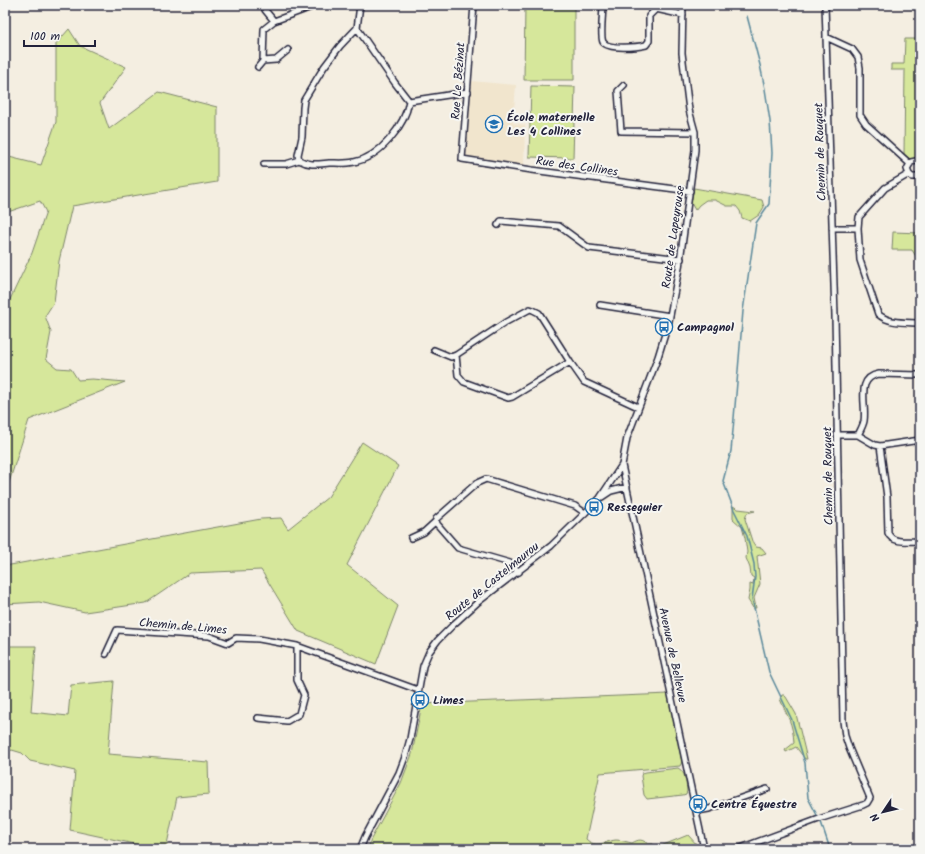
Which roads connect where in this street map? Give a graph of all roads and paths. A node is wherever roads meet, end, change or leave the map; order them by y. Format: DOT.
graph roads {
  1 [pos="266,5"];
  2 [pos="317,5"];
  3 [pos="360,5"];
  4 [pos="474,5"];
  5 [pos="603,5"];
  6 [pos="683,5"];
  7 [pos="825,5"];
  8 [pos="683,15"];
  9 [pos="274,20"];
  10 [pos="357,28"];
  11 [pos="826,37"];
  12 [pos="288,50"];
  13 [pos="263,61"];
  14 [pos="258,67"];
  15 [pos="624,85"];
  16 [pos="468,92"];
  17 [pos="409,101"];
  18 [pos="695,132"];
  19 [pos="462,159"];
  20 [pos="299,160"];
  21 [pos="920,162"];
  22 [pos="264,164"];
  23 [pos="910,164"];
  24 [pos="909,174"];
  25 [pos="920,177"];
  26 [pos="690,191"];
  27 [pos="498,225"];
  28 [pos="832,228"];
  29 [pos="858,228"];
  30 [pos="680,259"];
  31 [pos="600,305"];
  32 [pos="670,316"];
  33 [pos="920,322"];
  34 [pos="434,350"];
  35 [pos="456,355"];
  36 [pos="570,362"];
  37 [pos="920,375"];
  38 [pos="638,407"];
  39 [pos="837,435"];
  40 [pos="858,436"];
  41 [pos="920,440"];
  42 [pos="880,446"];
  43 [pos="622,465"];
  44 [pos="612,480"];
  45 [pos="627,487"];
  46 [pos="619,489"];
  47 [pos="600,498"];
  48 [pos="585,513"];
  49 [pos="436,521"];
  50 [pos="411,538"];
  51 [pos="920,541"];
  52 [pos="519,572"];
  53 [pos="297,646"];
  54 [pos="106,654"];
  55 [pos="418,690"];
  56 [pos="258,718"];
  57 [pos="767,789"];
  58 [pos="697,811"];
  59 [pos="360,849"];
  60 [pos="704,849"];
  61 [pos="738,849"];
  1 -- 9 [label="street"];
  2 -- 9 [label="street"];
  3 -- 10 [label="street"];
  4 -- 16 [label="street, Rue Le Bézinat"];
  5 -- 8 [label="street"];
  6 -- 8 [label="street, Route de Lapeyrouse"];
  7 -- 11 [label="street, Chemin de Rouquet"];
  8 -- 18 [label="street, Route de Lapeyrouse"];
  9 -- 13 [label="street"];
  10 -- 17 [label="street"];
  10 -- 20 [label="street"];
  11 -- 23 [label="street"];
  11 -- 28 [label="street, Chemin de Rouquet"];
  12 -- 13 [label="street"];
  13 -- 14 [label="street"];
  15 -- 18 [label="street"];
  16 -- 17 [label="street"];
  16 -- 19 [label="street, Rue Le Bézinat"];
  17 -- 20 [label="street"];
  18 -- 26 [label="street, Route de Lapeyrouse"];
  19 -- 26 [label="street, Rue des Collines"];
  20 -- 22 [label="street"];
  21 -- 23 [label="street"];
  23 -- 24 [label="street"];
  24 -- 25 [label="street"];
  24 -- 29 [label="street"];
  26 -- 30 [label="street, Route de Lapeyrouse"];
  27 -- 30 [label="street"];
  28 -- 29 [label="street"];
  28 -- 39 [label="street, Chemin de Rouquet"];
  29 -- 33 [label="street"];
  30 -- 32 [label="street, Route de Lapeyrouse"];
  31 -- 32 [label="street"];
  32 -- 38 [label="street, Route de Lapeyrouse"];
  34 -- 35 [label="street"];
  35 -- 36 [label="street"];
  35 -- 36 [label="street"];
  36 -- 38 [label="street"];
  37 -- 40 [label="street"];
  38 -- 43 [label="street, Route de Lapeyrouse"];
  39 -- 40 [label="street"];
  39 -- 61 [label="street, Chemin de Rouquet"];
  40 -- 42 [label="street"];
  41 -- 42 [label="street"];
  42 -- 51 [label="street"];
  43 -- 44 [label="street, Route de Castelmaurou"];
  43 -- 45 [label="street, Avenue de Bellevue"];
  44 -- 46 [label="street"];
  44 -- 47 [label="street, Route de Castelmaurou"];
  45 -- 46 [label="street, Route de Castelmaurou"];
  45 -- 58 [label="street, Avenue de Bellevue"];
  46 -- 47 [label="street, Route de Castelmaurou"];
  47 -- 48 [label="street, Route de Castelmaurou"];
  48 -- 49 [label="street"];
  48 -- 52 [label="street, Route de Castelmaurou"];
  49 -- 50 [label="street"];
  49 -- 52 [label="street"];
  52 -- 55 [label="street, Route de Castelmaurou"];
  53 -- 54 [label="street, Chemin de Limes"];
  53 -- 55 [label="street"];
  53 -- 56 [label="street"];
  55 -- 59 [label="street, Route de Castelmaurou"];
  57 -- 58 [label="street"];
  58 -- 60 [label="street, Avenue de Bellevue"];
}
